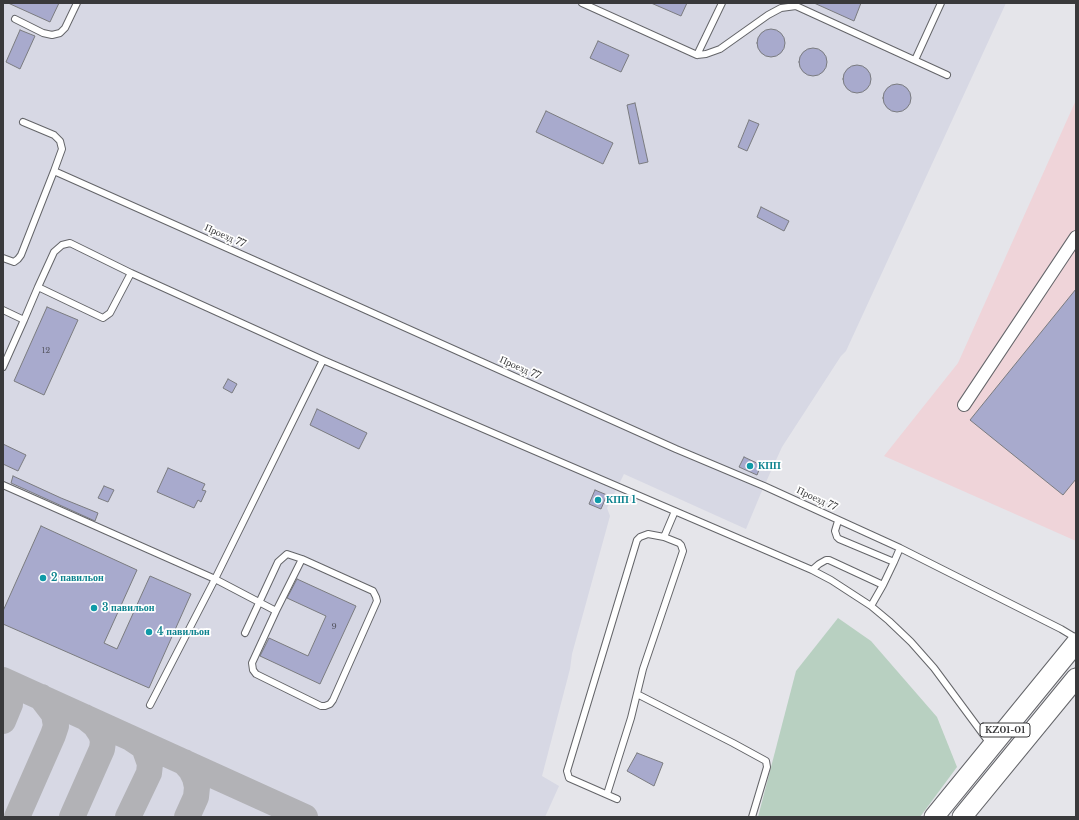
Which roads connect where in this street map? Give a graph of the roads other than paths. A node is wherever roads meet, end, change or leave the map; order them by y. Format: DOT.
graph roads {
  1 [pos="77,3"];
  2 [pos="582,3"];
  3 [pos="722,3"];
  4 [pos="941,3"];
  5 [pos="15,20"];
  6 [pos="697,55"];
  7 [pos="915,60"];
  8 [pos="947,75"];
  9 [pos="24,122"];
  10 [pos="54,171"];
  11 [pos="1076,237"];
  12 [pos="3,258"];
  13 [pos="131,273"];
  14 [pos="38,287"];
  15 [pos="3,310"];
  16 [pos="24,320"];
  17 [pos="323,360"];
  18 [pos="3,367"];
  19 [pos="964,405"];
  20 [pos="3,484"];
  21 [pos="675,511"];
  22 [pos="838,521"];
  23 [pos="664,537"];
  24 [pos="900,548"];
  25 [pos="302,559"];
  26 [pos="894,562"];
  27 [pos="812,570"];
  28 [pos="215,579"];
  29 [pos="883,586"];
  30 [pos="259,603"];
  31 [pos="871,606"];
  32 [pos="276,611"];
  33 [pos="245,633"];
  34 [pos="1076,638"];
  35 [pos="1076,643"];
  36 [pos="1076,678"];
  37 [pos="637,694"];
  38 [pos="150,705"];
  39 [pos="991,746"];
  40 [pos="607,794"];
  41 [pos="617,799"];
  42 [pos="752,817"];
  43 [pos="934,817"];
  44 [pos="962,817"];
  1 -- 5 [label="lane"];
  2 -- 6 [label="lane"];
  3 -- 6 [label="lane"];
  4 -- 7 [label="lane"];
  6 -- 7 [label="lane"];
  7 -- 8 [label="lane"];
  9 -- 10 [label="lane"];
  10 -- 12 [label="lane"];
  10 -- 22 [label="lane, Проезд 77"];
  11 -- 19 [label="street"];
  13 -- 14 [label="lane"];
  13 -- 14 [label="lane"];
  13 -- 17 [label="lane"];
  14 -- 16 [label="lane"];
  15 -- 16 [label="lane"];
  16 -- 18 [label="lane"];
  17 -- 21 [label="lane"];
  17 -- 28 [label="lane"];
  20 -- 28 [label="lane"];
  21 -- 23 [label="lane"];
  21 -- 27 [label="lane"];
  22 -- 24 [label="lane, Проезд 77"];
  22 -- 26 [label="lane"];
  23 -- 37 [label="lane"];
  23 -- 40 [label="lane"];
  24 -- 26 [label="lane"];
  24 -- 34 [label="lane, Проезд 77"];
  25 -- 30 [label="lane"];
  25 -- 32 [label="lane"];
  25 -- 32 [label="lane"];
  26 -- 29 [label="lane"];
  27 -- 29 [label="lane"];
  27 -- 31 [label="lane"];
  28 -- 30 [label="lane"];
  28 -- 38 [label="lane"];
  29 -- 31 [label="lane"];
  30 -- 32 [label="lane"];
  30 -- 33 [label="lane"];
  31 -- 39 [label="lane"];
  35 -- 39 [label="highway, KZ01-01"];
  36 -- 44 [label="highway, KZ01-01"];
  37 -- 40 [label="lane"];
  37 -- 42 [label="lane"];
  39 -- 43 [label="highway, KZ01-01"];
  40 -- 41 [label="lane"];
}
